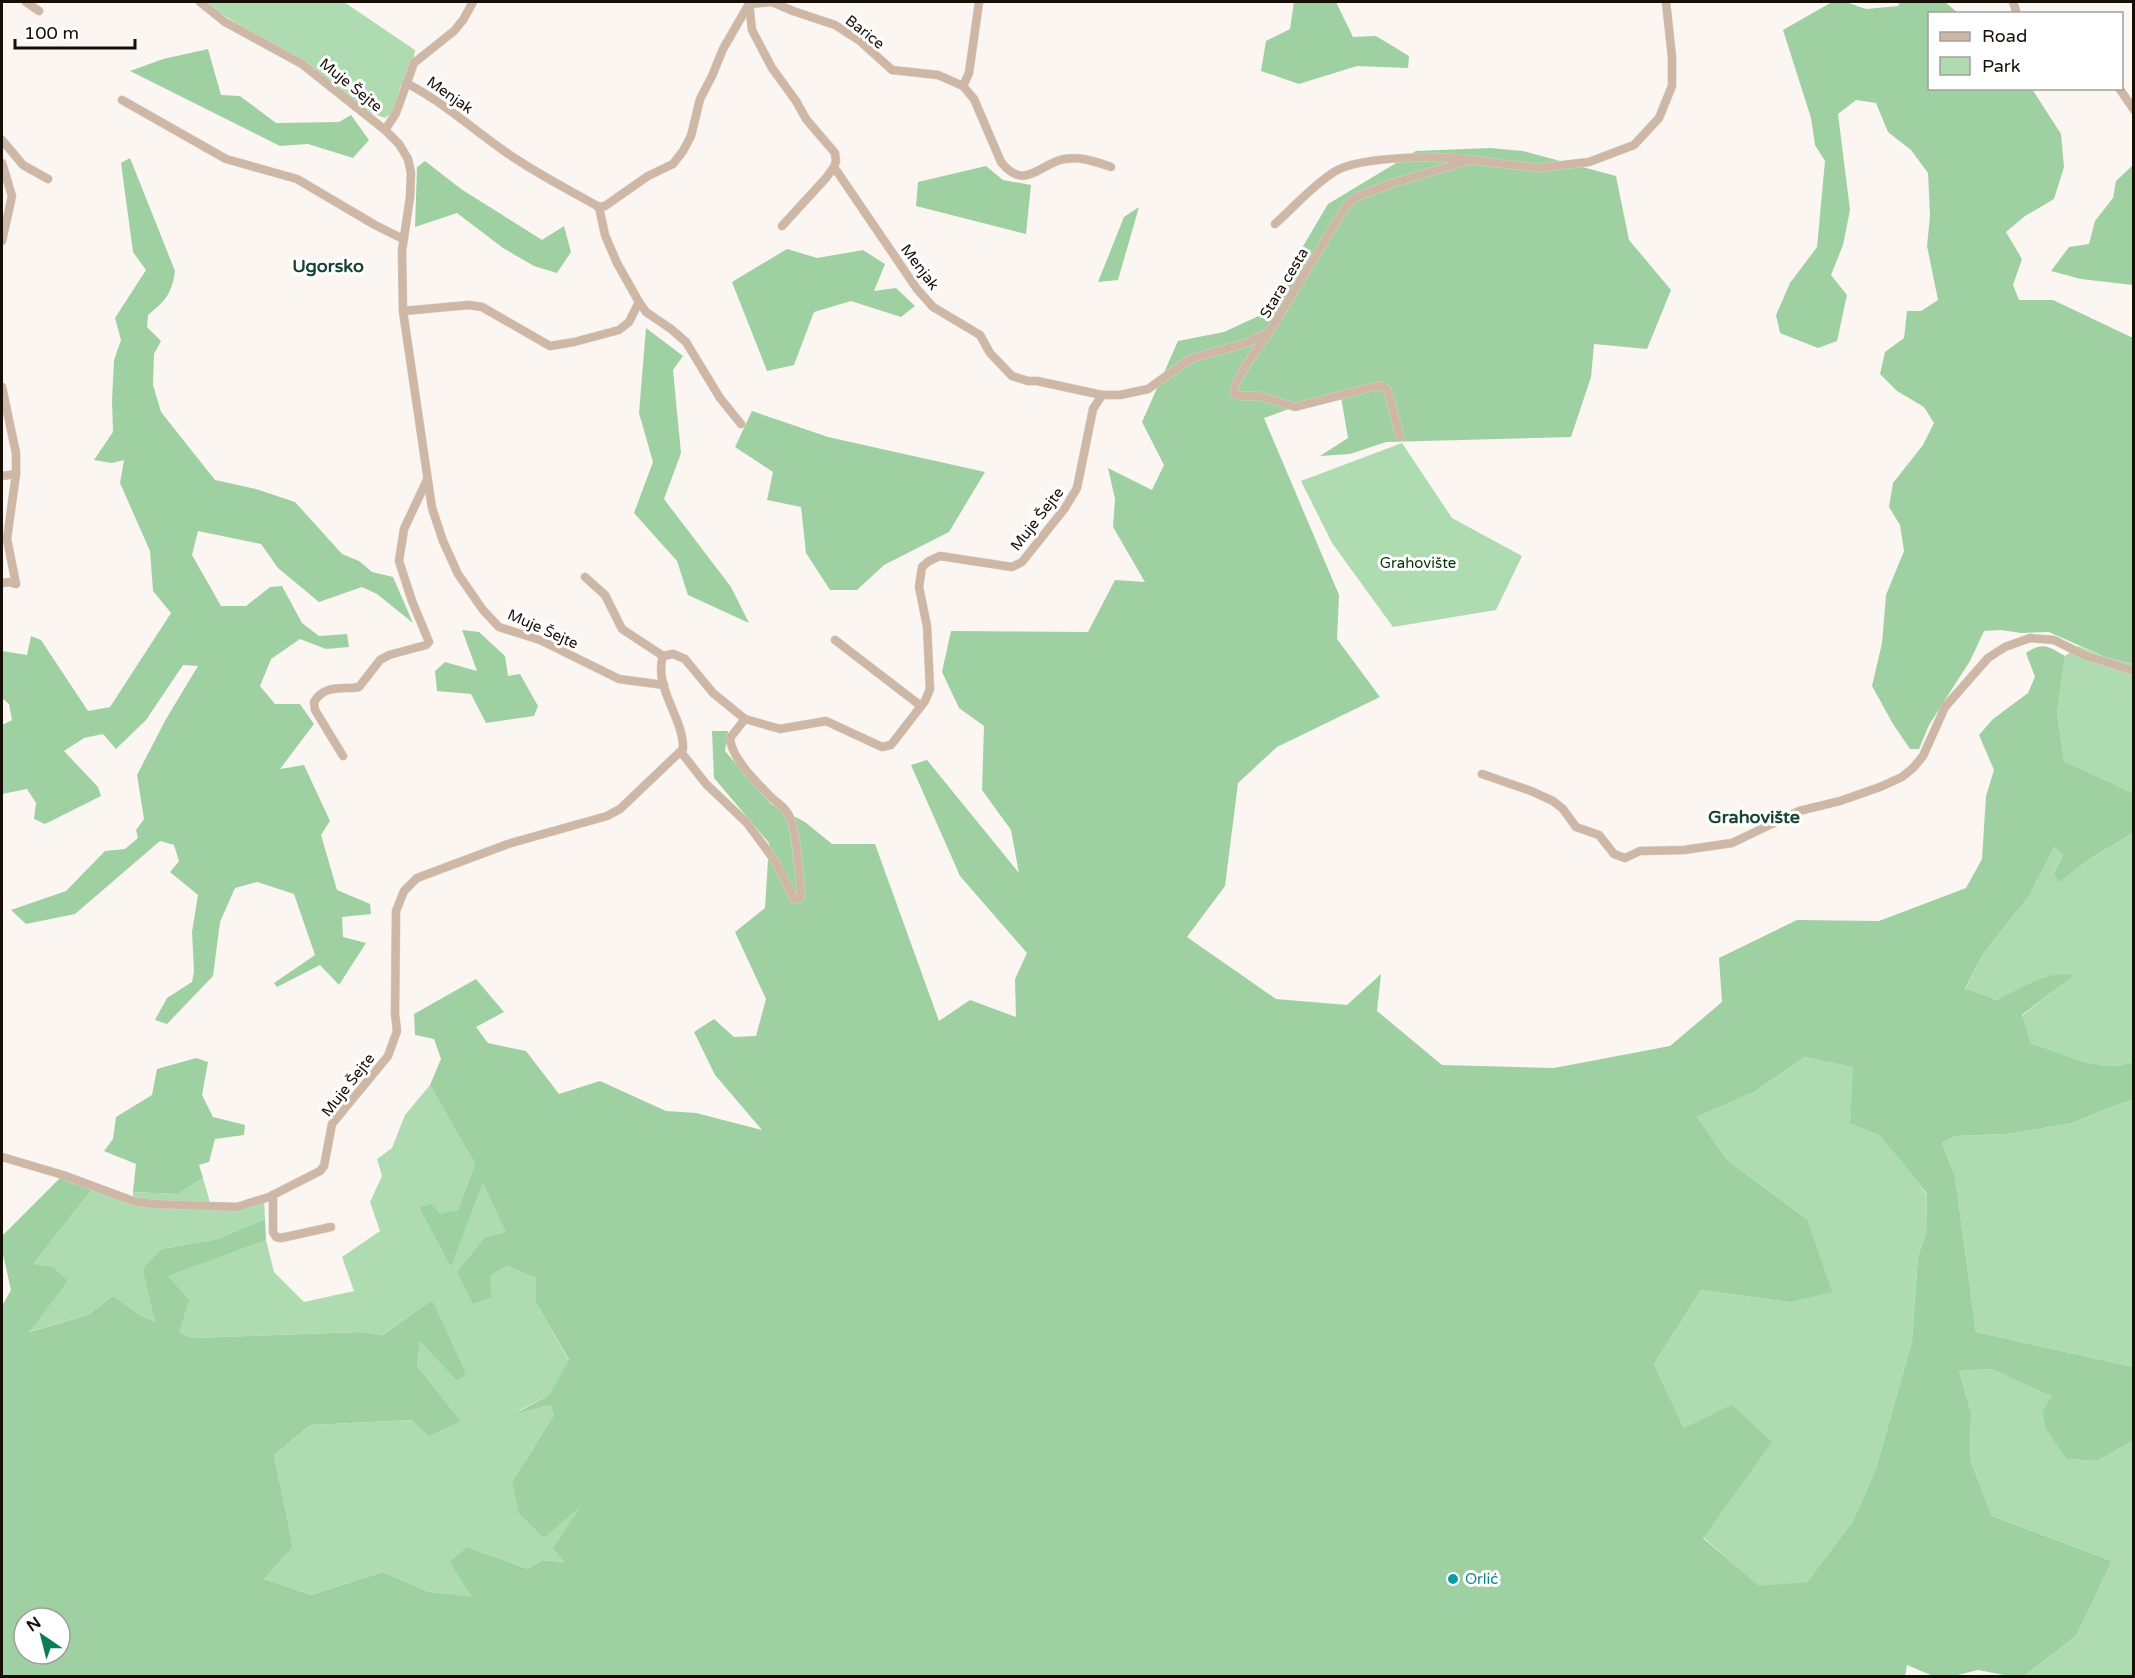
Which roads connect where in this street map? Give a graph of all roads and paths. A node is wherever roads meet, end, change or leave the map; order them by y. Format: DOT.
graph roads {
  1 [pos="26,2"];
  2 [pos="200,2"];
  3 [pos="473,2"];
  4 [pos="979,2"];
  5 [pos="1666,2"];
  6 [pos="749,3"];
  7 [pos="39,11"];
  8 [pos="406,83"];
  9 [pos="963,86"];
  10 [pos="2120,90"];
  11 [pos="122,100"];
  12 [pos="2133,110"];
  13 [pos="385,130"];
  14 [pos="2,140"];
  15 [pos="1471,160"];
  16 [pos="2,163"];
  17 [pos="834,167"];
  18 [pos="1111,168"];
  19 [pos="48,178"];
  20 [pos="599,207"];
  21 [pos="1275,224"];
  22 [pos="782,226"];
  23 [pos="403,238"];
  24 [pos="2,241"];
  25 [pos="639,302"];
  26 [pos="403,311"];
  27 [pos="1270,331"];
  28 [pos="2,387"];
  29 [pos="1102,395"];
  30 [pos="741,424"];
  31 [pos="1400,437"];
  32 [pos="16,474"];
  33 [pos="2,476"];
  34 [pos="427,480"];
  35 [pos="5,526"];
  36 [pos="585,577"];
  37 [pos="2,583"];
  38 [pos="835,640"];
  39 [pos="663,656"];
  40 [pos="2133,671"];
  41 [pos="664,685"];
  42 [pos="921,706"];
  43 [pos="745,719"];
  44 [pos="681,752"];
  45 [pos="343,756"];
  46 [pos="1482,774"];
  47 [pos="2,1157"];
  48 [pos="273,1195"];
  49 [pos="331,1227"];
  1 -- 7 [label="street"];
  2 -- 13 [label="street, Muje Šejte"];
  3 -- 8 [label="street, Menjak"];
  4 -- 9 [label="street"];
  5 -- 15 [label="street, Stara cesta"];
  6 -- 9 [label="street, Barice"];
  6 -- 17 [label="street, Menjak"];
  6 -- 20 [label="street"];
  8 -- 13 [label="street, Menjak"];
  8 -- 20 [label="street, Menjak"];
  9 -- 18 [label="street"];
  10 -- 12 [label="street"];
  11 -- 23 [label="street"];
  13 -- 23 [label="street, Muje Šejte"];
  14 -- 19 [label="street"];
  15 -- 21 [label="street, Stara cesta"];
  15 -- 27 [label="street, Stara cesta"];
  16 -- 24 [label="street"];
  17 -- 22 [label="street"];
  17 -- 29 [label="street, Menjak"];
  20 -- 25 [label="street"];
  23 -- 26 [label="street, Muje Šejte"];
  25 -- 26 [label="street"];
  25 -- 30 [label="street"];
  26 -- 34 [label="street, Muje Šejte"];
  27 -- 29 [label="street, Stara cesta"];
  27 -- 31 [label="street"];
  28 -- 32 [label="street"];
  29 -- 42 [label="street, Muje Šejte"];
  32 -- 33 [label="street"];
  32 -- 35 [label="street"];
  34 -- 41 [label="street, Muje Šejte"];
  34 -- 45 [label="street"];
  35 -- 37 [label="street"];
  36 -- 39 [label="street, Muje Šejte"];
  38 -- 42 [label="street"];
  39 -- 41 [label="street"];
  39 -- 43 [label="street, Muje Šejte"];
  40 -- 46 [label="street"];
  41 -- 44 [label="street"];
  42 -- 43 [label="street, Muje Šejte"];
  43 -- 44 [label="street"];
  44 -- 48 [label="street, Muje Šejte"];
  47 -- 48 [label="street, Muje Šejte"];
  48 -- 49 [label="street"];
}
